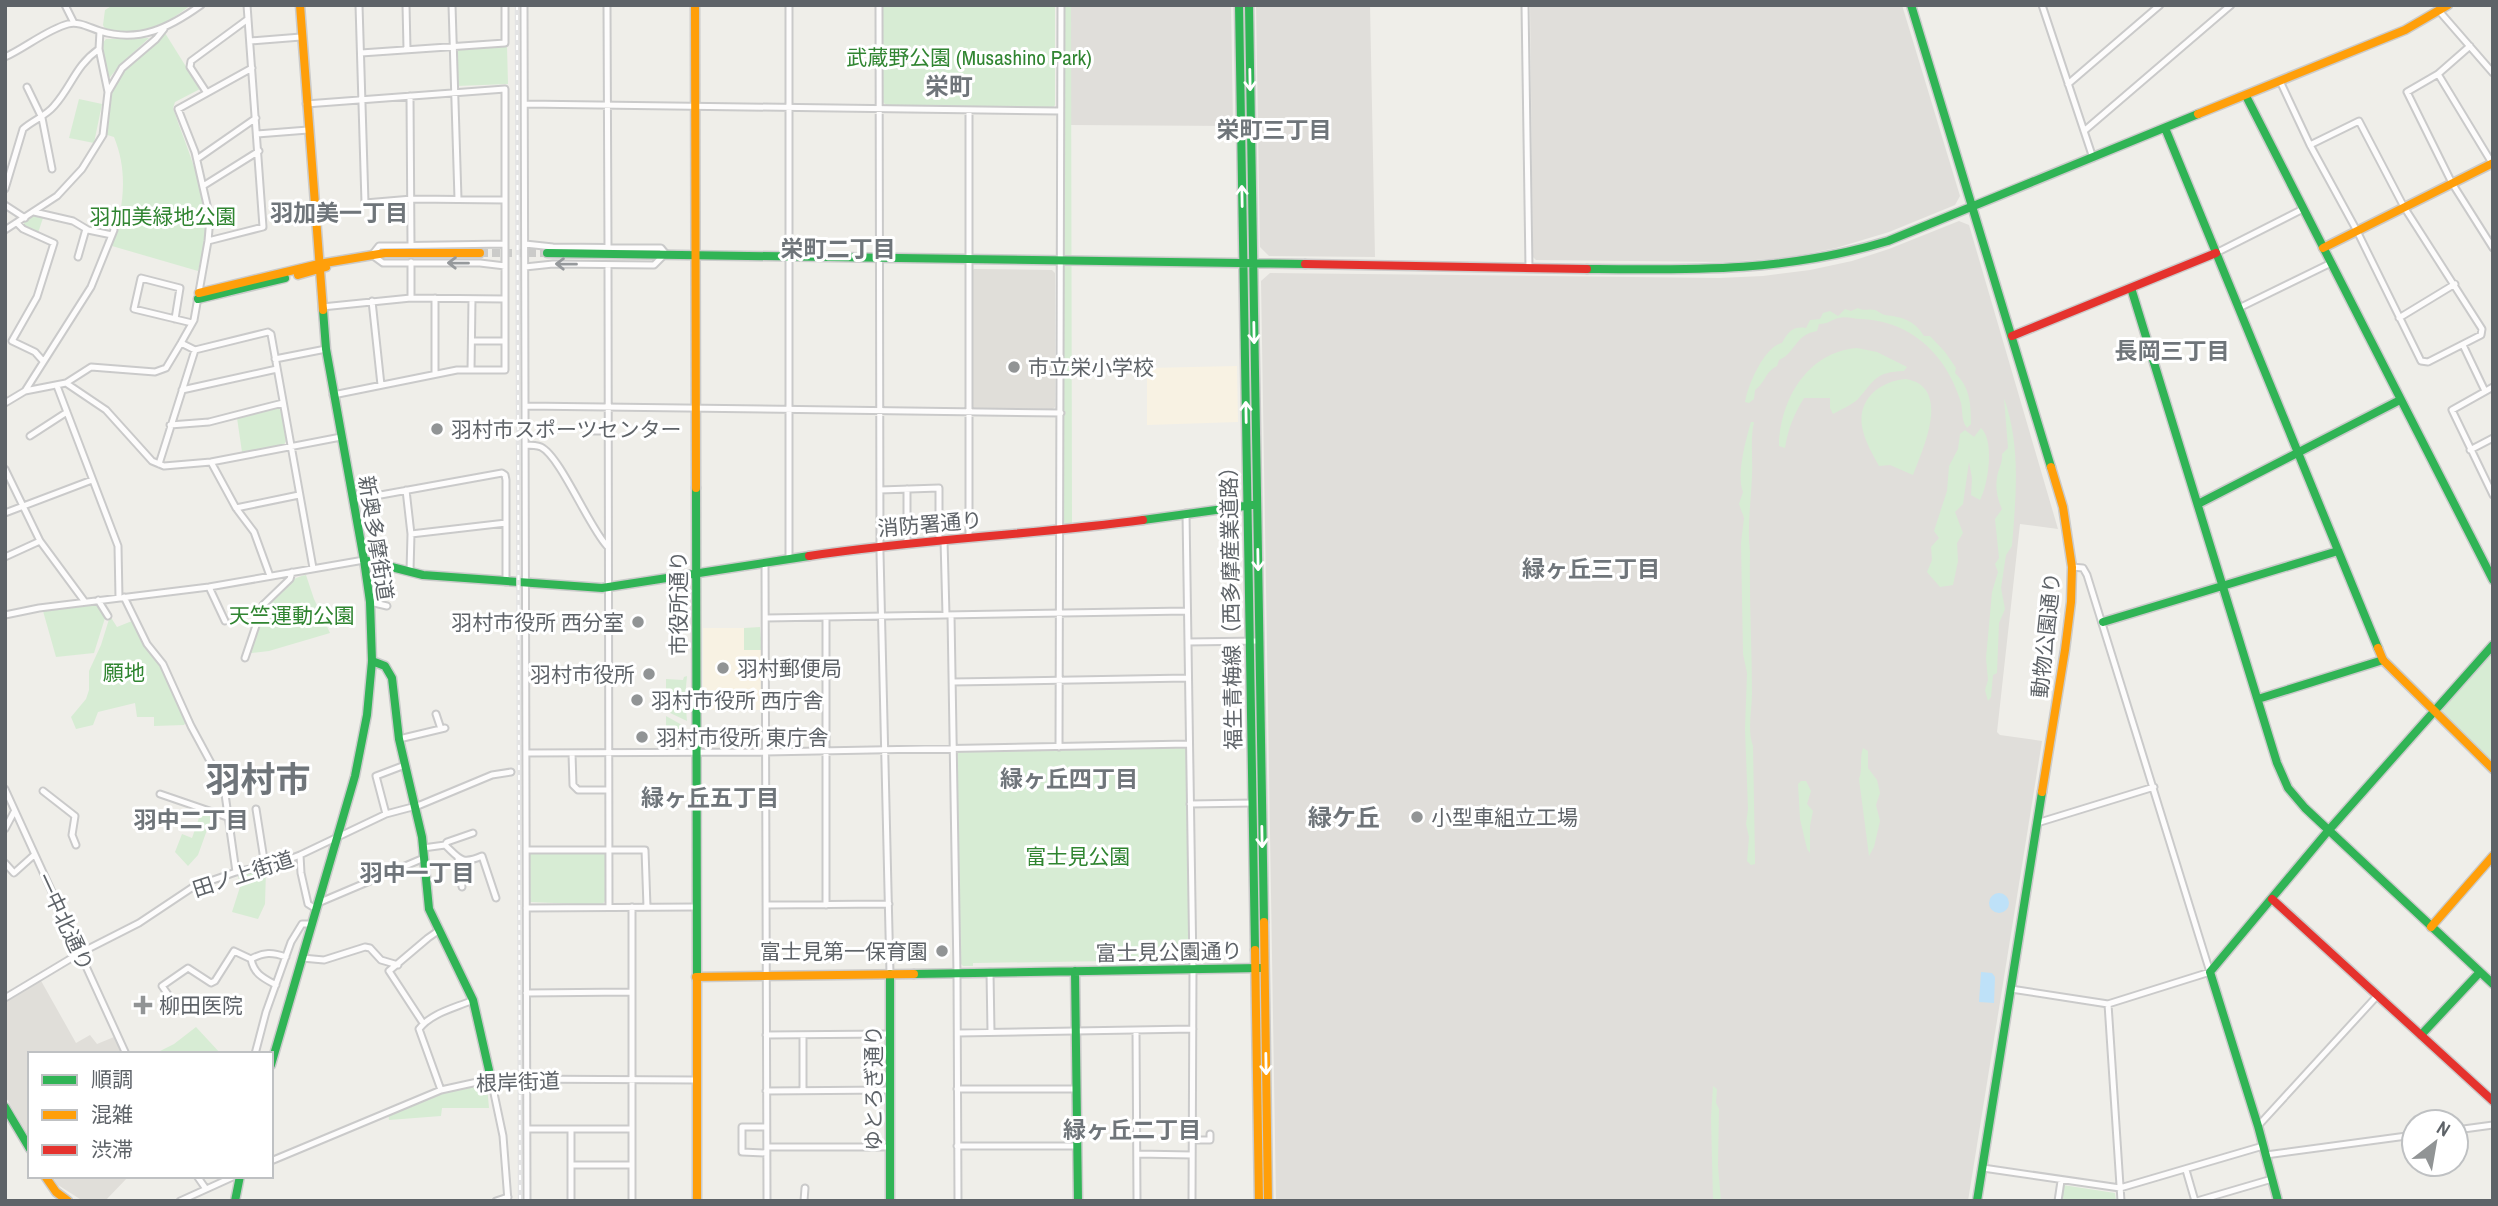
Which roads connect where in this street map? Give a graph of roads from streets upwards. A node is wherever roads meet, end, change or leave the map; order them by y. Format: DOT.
graph roads {
  1 [pos="65,5"];
  2 [pos="201,5"];
  3 [pos="247,5"];
  4 [pos="300,5"];
  5 [pos="359,5"];
  6 [pos="406,5"];
  7 [pos="452,5"];
  8 [pos="505,5"];
  9 [pos="524,5"];
  10 [pos="607,5"];
  11 [pos="695,5"];
  12 [pos="789,5"];
  13 [pos="880,5"];
  14 [pos="1060,5"];
  15 [pos="1239,5"];
  16 [pos="1249,5"];
  17 [pos="1525,5"];
  18 [pos="1911,5"];
  19 [pos="2042,5"];
  20 [pos="2161,5"];
  21 [pos="2231,5"];
  22 [pos="2448,5"];
  23 [pos="2440,12"];
  24 [pos="248,19"];
  25 [pos="74,23"];
  26 [pos="164,29"];
  27 [pos="100,31"];
  28 [pos="301,37"];
  29 [pos="250,41"];
  30 [pos="2470,46"];
  31 [pos="453,47"];
  32 [pos="99,49"];
  33 [pos="407,49"];
  34 [pos="361,53"];
  35 [pos="5,57"];
  36 [pos="252,68"];
  37 [pos="2493,73"];
  38 [pos="2438,74"];
  39 [pos="2280,81"];
  40 [pos="2068,84"];
  41 [pos="27,87"];
  42 [pos="108,92"];
  43 [pos="207,93"];
  44 [pos="454,93"];
  45 [pos="410,96"];
  46 [pos="2246,96"];
  47 [pos="362,99"];
  48 [pos="306,104"];
  49 [pos="524,104"];
  50 [pos="607,105"];
  51 [pos="695,106"];
  52 [pos="789,108"];
  53 [pos="880,109"];
  54 [pos="969,110"];
  55 [pos="1060,111"];
  56 [pos="42,118"];
  57 [pos="256,118"];
  58 [pos="2165,128"];
  59 [pos="308,130"];
  60 [pos="2084,131"];
  61 [pos="257,134"];
  62 [pos="2310,145"];
  63 [pos="259,151"];
  64 [pos="2093,158"];
  65 [pos="197,159"];
  66 [pos="2493,163"];
  67 [pos="52,169"];
  68 [pos="2452,183"];
  69 [pos="202,186"];
  70 [pos="5,189"];
  71 [pos="412,199"];
  72 [pos="458,199"];
  73 [pos="505,200"];
  74 [pos="5,205"];
  75 [pos="1972,207"];
  76 [pos="2404,207"];
  77 [pos="2303,209"];
  78 [pos="34,212"];
  79 [pos="25,218"];
  80 [pos="17,223"];
  81 [pos="86,229"];
  82 [pos="5,230"];
  83 [pos="2357,231"];
  84 [pos="208,241"];
  85 [pos="505,244"];
  86 [pos="525,244"];
  87 [pos="411,245"];
  88 [pos="608,248"];
  89 [pos="2323,248"];
  90 [pos="2493,248"];
  91 [pos="480,253"];
  92 [pos="2216,253"];
  93 [pos="547,254"];
  94 [pos="372,256"];
  95 [pos="665,256"];
  96 [pos="78,257"];
  97 [pos="695,257"];
  98 [pos="789,258"];
  99 [pos="880,260"];
  100 [pos="969,261"];
  101 [pos="411,262"];
  102 [pos="1060,262"];
  103 [pos="2331,263"];
  104 [pos="1249,264"];
  105 [pos="608,265"];
  106 [pos="505,266"];
  107 [pos="319,267"];
  108 [pos="525,267"];
  109 [pos="1529,268"];
  110 [pos="2455,284"];
  111 [pos="2131,288"];
  112 [pos="198,296"];
  113 [pos="411,298"];
  114 [pos="435,298"];
  115 [pos="472,299"];
  116 [pos="505,299"];
  117 [pos="372,301"];
  118 [pos="322,307"];
  119 [pos="2239,308"];
  120 [pos="2399,318"];
  121 [pos="175,319"];
  122 [pos="192,323"];
  123 [pos="2012,337"];
  124 [pos="472,341"];
  125 [pos="505,341"];
  126 [pos="181,343"];
  127 [pos="2463,345"];
  128 [pos="326,349"];
  129 [pos="195,350"];
  130 [pos="275,359"];
  131 [pos="43,361"];
  132 [pos="277,369"];
  133 [pos="471,370"];
  134 [pos="435,374"];
  135 [pos="65,383"];
  136 [pos="382,385"];
  137 [pos="57,386"];
  138 [pos="2493,387"];
  139 [pos="182,390"];
  140 [pos="25,391"];
  141 [pos="2485,391"];
  142 [pos="333,395"];
  143 [pos="2400,400"];
  144 [pos="5,403"];
  145 [pos="283,403"];
  146 [pos="525,406"];
  147 [pos="608,406"];
  148 [pos="695,408"];
  149 [pos="789,409"];
  150 [pos="880,410"];
  151 [pos="67,412"];
  152 [pos="969,412"];
  153 [pos="1061,413"];
  154 [pos="170,425"];
  155 [pos="594,431"];
  156 [pos="607,431"];
  157 [pos="30,436"];
  158 [pos="341,437"];
  159 [pos="2493,438"];
  160 [pos="525,445"];
  161 [pos="290,447"];
  162 [pos="2470,450"];
  163 [pos="2299,453"];
  164 [pos="211,461"];
  165 [pos="159,464"];
  166 [pos="5,469"];
  167 [pos="92,480"];
  168 [pos="907,489"];
  169 [pos="406,490"];
  170 [pos="880,490"];
  171 [pos="299,495"];
  172 [pos="2493,495"];
  173 [pos="353,500"];
  174 [pos="2198,504"];
  175 [pos="24,505"];
  176 [pos="1252,505"];
  177 [pos="236,508"];
  178 [pos="5,513"];
  179 [pos="1186,513"];
  180 [pos="506,523"];
  181 [pos="1060,531"];
  182 [pos="411,534"];
  183 [pos="970,538"];
  184 [pos="941,540"];
  185 [pos="40,541"];
  186 [pos="907,542"];
  187 [pos="881,545"];
  188 [pos="607,546"];
  189 [pos="2338,551"];
  190 [pos="5,556"];
  191 [pos="789,559"];
  192 [pos="364,561"];
  193 [pos="765,563"];
  194 [pos="2072,567"];
  195 [pos="313,568"];
  196 [pos="410,571"];
  197 [pos="292,572"];
  198 [pos="695,573"];
  199 [pos="270,576"];
  200 [pos="2493,580"];
  201 [pos="506,582"];
  202 [pos="526,583"];
  203 [pos="2223,586"];
  204 [pos="209,587"];
  205 [pos="608,587"];
  206 [pos="121,597"];
  207 [pos="98,600"];
  208 [pos="85,602"];
  209 [pos="370,602"];
  210 [pos="387,606"];
  211 [pos="1187,611"];
  212 [pos="1060,613"];
  213 [pos="5,615"];
  214 [pos="948,615"];
  215 [pos="108,616"];
  216 [pos="882,616"];
  217 [pos="826,617"];
  218 [pos="766,618"];
  219 [pos="225,621"];
  220 [pos="2103,622"];
  221 [pos="1254,641"];
  222 [pos="1188,642"];
  223 [pos="2493,645"];
  224 [pos="244,658"];
  225 [pos="2383,660"];
  226 [pos="372,661"];
  227 [pos="1188,678"];
  228 [pos="1059,681"];
  229 [pos="952,682"];
  230 [pos="2258,699"];
  231 [pos="2435,711"];
  232 [pos="436,714"];
  233 [pos="399,739"];
  234 [pos="1189,744"];
  235 [pos="1059,747"];
  236 [pos="953,749"];
  237 [pos="885,750"];
  238 [pos="826,751"];
  239 [pos="765,752"];
  240 [pos="526,753"];
  241 [pos="572,753"];
  242 [pos="608,753"];
  243 [pos="696,753"];
  244 [pos="405,765"];
  245 [pos="2493,769"];
  246 [pos="511,772"];
  247 [pos="2154,787"];
  248 [pos="5,789"];
  249 [pos="608,790"];
  250 [pos="43,791"];
  251 [pos="160,794"];
  252 [pos="1257,803"];
  253 [pos="1190,804"];
  254 [pos="415,806"];
  255 [pos="256,809"];
  256 [pos="14,813"];
  257 [pos="386,814"];
  258 [pos="227,817"];
  259 [pos="2038,823"];
  260 [pos="5,829"];
  261 [pos="2328,831"];
  262 [pos="473,833"];
  263 [pos="337,838"];
  264 [pos="76,845"];
  265 [pos="445,845"];
  266 [pos="423,848"];
  267 [pos="609,849"];
  268 [pos="526,850"];
  269 [pos="34,855"];
  270 [pos="300,855"];
  271 [pos="2493,856"];
  272 [pos="424,858"];
  273 [pos="458,858"];
  274 [pos="5,863"];
  275 [pos="265,866"];
  276 [pos="236,872"];
  277 [pos="462,887"];
  278 [pos="496,898"];
  279 [pos="2272,899"];
  280 [pos="888,904"];
  281 [pos="766,905"];
  282 [pos="826,905"];
  283 [pos="317,906"];
  284 [pos="609,907"];
  285 [pos="647,907"];
  286 [pos="696,907"];
  287 [pos="526,908"];
  288 [pos="632,908"];
  289 [pos="312,924"];
  290 [pos="2431,927"];
  291 [pos="439,931"];
  292 [pos="80,953"];
  293 [pos="286,957"];
  294 [pos="302,958"];
  295 [pos="251,959"];
  296 [pos="397,965"];
  297 [pos="1260,968"];
  298 [pos="1193,969"];
  299 [pos="1075,971"];
  300 [pos="990,972"];
  301 [pos="2210,972"];
  302 [pos="2480,972"];
  303 [pos="957,973"];
  304 [pos="890,974"];
  305 [pos="766,976"];
  306 [pos="696,977"];
  307 [pos="2493,984"];
  308 [pos="276,985"];
  309 [pos="2011,989"];
  310 [pos="631,992"];
  311 [pos="526,993"];
  312 [pos="2377,996"];
  313 [pos="5,998"];
  314 [pos="472,1000"];
  315 [pos="2108,1004"];
  316 [pos="179,1010"];
  317 [pos="423,1023"];
  318 [pos="1193,1029"];
  319 [pos="1136,1030"];
  320 [pos="991,1032"];
  321 [pos="1076,1032"];
  322 [pos="958,1033"];
  323 [pos="890,1034"];
  324 [pos="766,1035"];
  325 [pos="803,1035"];
  326 [pos="2421,1035"];
  327 [pos="125,1052"];
  328 [pos="256,1052"];
  329 [pos="273,1058"];
  330 [pos="491,1079"];
  331 [pos="632,1079"];
  332 [pos="527,1080"];
  333 [pos="696,1080"];
  334 [pos="957,1089"];
  335 [pos="1076,1089"];
  336 [pos="440,1090"];
  337 [pos="803,1090"];
  338 [pos="890,1090"];
  339 [pos="766,1091"];
  340 [pos="2493,1101"];
  341 [pos="5,1107"];
  342 [pos="2493,1125"];
  343 [pos="2258,1126"];
  344 [pos="766,1127"];
  345 [pos="2470,1128"];
  346 [pos="527,1129"];
  347 [pos="632,1129"];
  348 [pos="572,1130"];
  349 [pos="1210,1134"];
  350 [pos="2400,1136"];
  351 [pos="1192,1140"];
  352 [pos="28,1146"];
  353 [pos="957,1146"];
  354 [pos="1077,1146"];
  355 [pos="890,1147"];
  356 [pos="767,1150"];
  357 [pos="2264,1151"];
  358 [pos="1137,1154"];
  359 [pos="1192,1155"];
  360 [pos="273,1160"];
  361 [pos="572,1166"];
  362 [pos="631,1166"];
  363 [pos="1983,1168"];
  364 [pos="2186,1170"];
  365 [pos="46,1178"];
  366 [pos="198,1178"];
  367 [pos="231,1178"];
  368 [pos="240,1178"];
  369 [pos="2272,1179"];
  370 [pos="2061,1181"];
  371 [pos="805,1188"];
  372 [pos="2120,1188"];
  373 [pos="206,1189"];
  374 [pos="508,1199"];
  375 [pos="68,1201"];
  376 [pos="180,1201"];
  377 [pos="235,1201"];
  378 [pos="496,1201"];
  379 [pos="527,1201"];
  380 [pos="571,1201"];
  381 [pos="632,1201"];
  382 [pos="697,1201"];
  383 [pos="767,1201"];
  384 [pos="804,1201"];
  385 [pos="890,1201"];
  386 [pos="958,1201"];
  387 [pos="1078,1201"];
  388 [pos="1137,1201"];
  389 [pos="1192,1201"];
  390 [pos="1259,1201"];
  391 [pos="1268,1201"];
  392 [pos="1977,1201"];
  393 [pos="2058,1201"];
  394 [pos="2120,1201"];
  395 [pos="2196,1201"];
  396 [pos="2278,1201"];
  1 -- 25 [label="street"];
  2 -- 26 [label="street"];
  3 -- 24 [label="street"];
  4 -- 28 [label="street, 新奥多摩街道"];
  5 -- 34 [label="street"];
  6 -- 33 [label="street"];
  7 -- 31 [label="street"];
  8 -- 31 [label="street"];
  9 -- 49 [label="street"];
  10 -- 50 [label="street"];
  11 -- 51 [label="street, 市役所通り"];
  12 -- 52 [label="street"];
  13 -- 53 [label="street"];
  14 -- 55 [label="street"];
  104 -- 15 [label="street, 福生青梅線（西多摩産業道路）, one-way"];
  16 -- 104 [label="street, 福生青梅線（西多摩産業道路）, one-way"];
  17 -- 109 [label="street"];
  18 -- 75 [label="street, 動物公園通り"];
  19 -- 40 [label="street"];
  20 -- 40 [label="street"];
  21 -- 60 [label="street"];
  22 -- 23 [label="street"];
  23 -- 30 [label="street"];
  23 -- 39 [label="street"];
  24 -- 29 [label="street"];
  24 -- 43 [label="street"];
  25 -- 27 [label="street"];
  25 -- 35 [label="street"];
  26 -- 27 [label="street"];
  26 -- 42 [label="street"];
  27 -- 32 [label="street"];
  28 -- 29 [label="street"];
  28 -- 48 [label="street, 新奥多摩街道"];
  29 -- 36 [label="street"];
  30 -- 37 [label="street"];
  30 -- 38 [label="street"];
  31 -- 33 [label="street"];
  31 -- 44 [label="street"];
  32 -- 42 [label="street"];
  32 -- 56 [label="street"];
  33 -- 34 [label="street"];
  34 -- 47 [label="street"];
  36 -- 43 [label="street"];
  36 -- 57 [label="street"];
  38 -- 66 [label="street"];
  38 -- 68 [label="street"];
  39 -- 46 [label="street"];
  39 -- 62 [label="street"];
  40 -- 60 [label="street"];
  41 -- 56 [label="street"];
  42 -- 78 [label="street"];
  43 -- 65 [label="street"];
  44 -- 45 [label="street"];
  44 -- 72 [label="street"];
  44 -- 73 [label="street"];
  45 -- 47 [label="street"];
  45 -- 71 [label="street"];
  46 -- 58 [label="street"];
  46 -- 77 [label="street"];
  47 -- 48 [label="street"];
  47 -- 71 [label="street"];
  48 -- 59 [label="street, 新奥多摩街道"];
  49 -- 50 [label="street"];
  49 -- 86 [label="street"];
  50 -- 51 [label="street"];
  50 -- 88 [label="street"];
  51 -- 52 [label="street"];
  51 -- 97 [label="street, 市役所通り"];
  52 -- 53 [label="street"];
  52 -- 98 [label="street"];
  53 -- 54 [label="street"];
  53 -- 99 [label="street"];
  54 -- 55 [label="street"];
  54 -- 100 [label="street"];
  55 -- 102 [label="street"];
  56 -- 67 [label="street"];
  56 -- 70 [label="street"];
  57 -- 61 [label="street"];
  57 -- 65 [label="street"];
  58 -- 64 [label="street"];
  58 -- 92 [label="street"];
  59 -- 61 [label="street"];
  59 -- 107 [label="street, 新奥多摩街道"];
  60 -- 64 [label="street"];
  61 -- 63 [label="street"];
  62 -- 76 [label="street"];
  62 -- 83 [label="street"];
  63 -- 69 [label="street"];
  63 -- 84 [label="street"];
  64 -- 75 [label="street"];
  65 -- 69 [label="street"];
  66 -- 68 [label="street"];
  68 -- 76 [label="street"];
  68 -- 90 [label="street"];
  69 -- 84 [label="street"];
  71 -- 72 [label="street"];
  71 -- 87 [label="street"];
  72 -- 73 [label="street"];
  73 -- 85 [label="street"];
  74 -- 79 [label="street"];
  75 -- 109 [label="street"];
  75 -- 123 [label="street, 動物公園通り"];
  76 -- 83 [label="street"];
  76 -- 110 [label="street"];
  77 -- 89 [label="street"];
  77 -- 92 [label="street"];
  78 -- 79 [label="street"];
  78 -- 81 [label="street"];
  79 -- 80 [label="street"];
  80 -- 82 [label="street"];
  80 -- 131 [label="street"];
  81 -- 96 [label="street"];
  81 -- 131 [label="street"];
  83 -- 89 [label="street"];
  83 -- 120 [label="street"];
  84 -- 112 [label="street"];
  85 -- 87 [label="street"];
  85 -- 106 [label="street"];
  86 -- 88 [label="street"];
  86 -- 108 [label="street"];
  87 -- 94 [label="street"];
  88 -- 95 [label="street"];
  89 -- 103 [label="street"];
  91 -- 94 [label="street"];
  92 -- 111 [label="street"];
  92 -- 119 [label="street"];
  93 -- 95 [label="street"];
  94 -- 101 [label="street"];
  94 -- 107 [label="street"];
  95 -- 97 [label="street"];
  95 -- 105 [label="street"];
  97 -- 98 [label="street"];
  97 -- 148 [label="street, 市役所通り"];
  98 -- 99 [label="street"];
  98 -- 149 [label="street"];
  99 -- 100 [label="street"];
  99 -- 150 [label="street"];
  100 -- 102 [label="street"];
  100 -- 152 [label="street"];
  106 -- 101 [label="street, one-way"];
  101 -- 113 [label="street"];
  102 -- 104 [label="street"];
  102 -- 153 [label="street"];
  103 -- 119 [label="street"];
  103 -- 143 [label="street"];
  104 -- 109 [label="street"];
  104 -- 176 [label="street, 福生青梅線（西多摩産業道路）"];
  105 -- 108 [label="street, one-way"];
  105 -- 147 [label="street"];
  106 -- 116 [label="street"];
  107 -- 112 [label="street"];
  107 -- 118 [label="street, 新奥多摩街道"];
  108 -- 146 [label="street"];
  110 -- 120 [label="street"];
  110 -- 127 [label="street"];
  111 -- 123 [label="street"];
  111 -- 174 [label="street"];
  112 -- 122 [label="street"];
  113 -- 114 [label="street"];
  113 -- 117 [label="street"];
  114 -- 115 [label="street"];
  114 -- 134 [label="street"];
  115 -- 116 [label="street"];
  115 -- 124 [label="street"];
  116 -- 125 [label="street"];
  117 -- 118 [label="street"];
  117 -- 136 [label="street"];
  118 -- 128 [label="street, 新奥多摩街道"];
  119 -- 163 [label="street"];
  120 -- 127 [label="street"];
  121 -- 121 [label="street"];
  121 -- 122 [label="street"];
  122 -- 126 [label="street"];
  123 -- 194 [label="street, 動物公園通り"];
  124 -- 125 [label="street"];
  124 -- 133 [label="street"];
  125 -- 133 [label="street"];
  126 -- 129 [label="street"];
  126 -- 135 [label="street"];
  127 -- 141 [label="street"];
  128 -- 130 [label="street"];
  128 -- 142 [label="street, 新奥多摩街道"];
  129 -- 130 [label="street"];
  129 -- 139 [label="street"];
  130 -- 132 [label="street"];
  131 -- 140 [label="street"];
  132 -- 139 [label="street"];
  132 -- 145 [label="street"];
  133 -- 134 [label="street"];
  134 -- 136 [label="street"];
  135 -- 137 [label="street"];
  135 -- 165 [label="street"];
  136 -- 142 [label="street"];
  137 -- 140 [label="street"];
  137 -- 151 [label="street"];
  138 -- 141 [label="street"];
  139 -- 154 [label="street"];
  140 -- 144 [label="street"];
  141 -- 162 [label="street"];
  142 -- 158 [label="street, 新奥多摩街道"];
  143 -- 163 [label="street"];
  143 -- 200 [label="street"];
  145 -- 154 [label="street"];
  145 -- 161 [label="street"];
  146 -- 147 [label="street"];
  146 -- 160 [label="street"];
  147 -- 148 [label="street"];
  147 -- 156 [label="street"];
  148 -- 149 [label="street"];
  148 -- 198 [label="street, 市役所通り"];
  149 -- 150 [label="street"];
  149 -- 191 [label="street"];
  150 -- 152 [label="street"];
  150 -- 170 [label="street"];
  151 -- 157 [label="street"];
  151 -- 167 [label="street"];
  152 -- 153 [label="street"];
  152 -- 183 [label="street"];
  153 -- 181 [label="street"];
  154 -- 165 [label="street"];
  155 -- 156 [label="street"];
  156 -- 188 [label="street"];
  158 -- 161 [label="street"];
  158 -- 173 [label="street, 新奥多摩街道"];
  159 -- 162 [label="street"];
  160 -- 188 [label="street"];
  160 -- 202 [label="street"];
  161 -- 164 [label="street"];
  161 -- 171 [label="street"];
  162 -- 172 [label="street"];
  163 -- 174 [label="street"];
  163 -- 189 [label="street"];
  164 -- 165 [label="street"];
  164 -- 177 [label="street"];
  166 -- 175 [label="street"];
  167 -- 175 [label="street"];
  167 -- 206 [label="street"];
  168 -- 170 [label="street"];
  168 -- 184 [label="street"];
  168 -- 186 [label="street"];
  169 -- 173 [label="street"];
  169 -- 180 [label="street"];
  169 -- 182 [label="street"];
  170 -- 187 [label="street"];
  171 -- 177 [label="street"];
  171 -- 195 [label="street"];
  173 -- 192 [label="street, 新奥多摩街道"];
  174 -- 203 [label="street"];
  175 -- 178 [label="street"];
  175 -- 185 [label="street"];
  176 -- 179 [label="street, 消防署通り"];
  176 -- 221 [label="street, 福生青梅線（西多摩産業道路）"];
  177 -- 199 [label="street"];
  179 -- 181 [label="street, 消防署通り"];
  179 -- 211 [label="street"];
  180 -- 182 [label="street"];
  180 -- 201 [label="street"];
  181 -- 183 [label="street, 消防署通り"];
  181 -- 212 [label="street"];
  182 -- 196 [label="street"];
  183 -- 184 [label="street, 消防署通り"];
  184 -- 186 [label="street, 消防署通り"];
  184 -- 214 [label="street"];
  185 -- 190 [label="street"];
  185 -- 208 [label="street"];
  186 -- 187 [label="street, 消防署通り"];
  187 -- 191 [label="street, 消防署通り"];
  187 -- 216 [label="street"];
  188 -- 205 [label="street"];
  189 -- 203 [label="street"];
  189 -- 225 [label="street"];
  191 -- 193 [label="street, 消防署通り"];
  192 -- 195 [label="street"];
  192 -- 196 [label="street, 消防署通り"];
  192 -- 209 [label="street, 新奥多摩街道"];
  193 -- 198 [label="street, 消防署通り"];
  193 -- 218 [label="street"];
  194 -- 220 [label="street"];
  194 -- 259 [label="street, 動物公園通り"];
  195 -- 197 [label="street"];
  196 -- 201 [label="street, 消防署通り"];
  197 -- 199 [label="street"];
  197 -- 224 [label="street"];
  198 -- 205 [label="street, 消防署通り"];
  198 -- 243 [label="street, 市役所通り"];
  199 -- 204 [label="street"];
  201 -- 202 [label="street, 消防署通り"];
  202 -- 205 [label="street, 消防署通り"];
  202 -- 240 [label="street"];
  203 -- 220 [label="street"];
  203 -- 230 [label="street"];
  204 -- 206 [label="street"];
  204 -- 219 [label="street"];
  205 -- 242 [label="street"];
  206 -- 207 [label="street"];
  206 -- 258 [label="street"];
  207 -- 208 [label="street"];
  207 -- 215 [label="street"];
  208 -- 213 [label="street"];
  209 -- 210 [label="street"];
  209 -- 226 [label="street, 新奥多摩街道"];
  211 -- 212 [label="street"];
  211 -- 222 [label="street"];
  212 -- 214 [label="street"];
  212 -- 228 [label="street"];
  214 -- 216 [label="street"];
  214 -- 229 [label="street"];
  216 -- 217 [label="street"];
  216 -- 237 [label="street"];
  217 -- 218 [label="street"];
  217 -- 238 [label="street"];
  218 -- 239 [label="street"];
  220 -- 247 [label="street"];
  221 -- 222 [label="street"];
  221 -- 252 [label="street, 福生青梅線（西多摩産業道路）"];
  222 -- 227 [label="street"];
  223 -- 231 [label="street"];
  225 -- 230 [label="street"];
  225 -- 231 [label="street"];
  226 -- 233 [label="street"];
  226 -- 263 [label="street, 新奥多摩街道"];
  227 -- 228 [label="street"];
  227 -- 234 [label="street"];
  228 -- 229 [label="street"];
  228 -- 235 [label="street"];
  229 -- 236 [label="street"];
  230 -- 261 [label="street"];
  231 -- 245 [label="street"];
  231 -- 261 [label="street"];
  232 -- 233 [label="street"];
  233 -- 244 [label="street"];
  234 -- 235 [label="street"];
  234 -- 253 [label="street"];
  235 -- 236 [label="street"];
  236 -- 237 [label="street"];
  236 -- 303 [label="street"];
  237 -- 238 [label="street"];
  237 -- 280 [label="street"];
  238 -- 239 [label="street"];
  238 -- 282 [label="street"];
  239 -- 243 [label="street"];
  239 -- 281 [label="street"];
  240 -- 241 [label="street"];
  240 -- 268 [label="street"];
  241 -- 242 [label="street"];
  241 -- 249 [label="street"];
  242 -- 243 [label="street"];
  242 -- 249 [label="street"];
  243 -- 286 [label="street, 市役所通り"];
  244 -- 254 [label="street"];
  244 -- 257 [label="street"];
  246 -- 254 [label="street, 田ノ上街道"];
  247 -- 259 [label="street"];
  247 -- 301 [label="street"];
  248 -- 256 [label="street, 一中北通り"];
  249 -- 267 [label="street"];
  250 -- 264 [label="street"];
  251 -- 258 [label="street"];
  252 -- 253 [label="street"];
  252 -- 297 [label="street, 福生青梅線（西多摩産業道路）"];
  253 -- 298 [label="street"];
  254 -- 257 [label="street, 田ノ上街道"];
  254 -- 266 [label="street"];
  255 -- 275 [label="street"];
  256 -- 260 [label="street"];
  256 -- 269 [label="street, 一中北通り"];
  257 -- 263 [label="street, 田ノ上街道"];
  258 -- 276 [label="street"];
  259 -- 309 [label="street, 動物公園通り"];
  261 -- 279 [label="street"];
  261 -- 290 [label="street"];
  262 -- 265 [label="street"];
  263 -- 270 [label="street, 田ノ上街道"];
  263 -- 283 [label="street, 新奥多摩街道"];
  265 -- 266 [label="street"];
  265 -- 273 [label="street"];
  266 -- 272 [label="street"];
  267 -- 268 [label="street"];
  267 -- 284 [label="street"];
  267 -- 285 [label="street"];
  268 -- 287 [label="street"];
  269 -- 274 [label="street"];
  269 -- 292 [label="street, 一中北通り"];
  270 -- 275 [label="street, 田ノ上街道"];
  270 -- 283 [label="street"];
  271 -- 290 [label="street"];
  272 -- 283 [label="street"];
  272 -- 291 [label="street"];
  273 -- 277 [label="street"];
  273 -- 278 [label="street"];
  275 -- 276 [label="street, 田ノ上街道"];
  276 -- 292 [label="street, 田ノ上街道"];
  279 -- 301 [label="street"];
  279 -- 312 [label="street"];
  280 -- 282 [label="street"];
  280 -- 304 [label="street"];
  281 -- 282 [label="street"];
  281 -- 305 [label="street"];
  283 -- 289 [label="street, 新奥多摩街道"];
  284 -- 287 [label="street"];
  284 -- 288 [label="street"];
  285 -- 286 [label="street"];
  285 -- 288 [label="street"];
  286 -- 306 [label="street, 市役所通り"];
  287 -- 311 [label="street"];
  288 -- 310 [label="street"];
  289 -- 293 [label="street"];
  289 -- 294 [label="street, 新奥多摩街道"];
  290 -- 302 [label="street"];
  291 -- 296 [label="street"];
  291 -- 314 [label="street"];
  292 -- 313 [label="street, 田ノ上街道"];
  292 -- 327 [label="street, 一中北通り"];
  293 -- 295 [label="street"];
  293 -- 308 [label="street"];
  294 -- 296 [label="street"];
  294 -- 329 [label="street, 新奥多摩街道"];
  295 -- 308 [label="street"];
  295 -- 316 [label="street"];
  296 -- 317 [label="street"];
  297 -- 298 [label="street, 富士見公園通り"];
  297 -- 390 [label="street, 福生青梅線（西多摩産業道路）"];
  297 -- 391 [label="street, 福生青梅線（西多摩産業道路）, one-way"];
  298 -- 299 [label="street, 富士見公園通り"];
  298 -- 318 [label="street"];
  299 -- 300 [label="street, 富士見公園通り"];
  299 -- 321 [label="street"];
  300 -- 303 [label="street, 富士見公園通り"];
  300 -- 320 [label="street"];
  301 -- 315 [label="street"];
  301 -- 343 [label="street"];
  302 -- 307 [label="street"];
  302 -- 326 [label="street"];
  303 -- 304 [label="street, 富士見公園通り"];
  303 -- 322 [label="street"];
  304 -- 305 [label="street, 富士見公園通り"];
  304 -- 323 [label="street, ゆとろぎ通り"];
  305 -- 306 [label="street, 富士見公園通り"];
  305 -- 324 [label="street"];
  306 -- 333 [label="street, 市役所通り"];
  308 -- 328 [label="street"];
  309 -- 315 [label="street"];
  309 -- 363 [label="street, 動物公園通り"];
  310 -- 311 [label="street"];
  310 -- 331 [label="street"];
  311 -- 332 [label="street"];
  312 -- 326 [label="street"];
  312 -- 343 [label="street"];
  314 -- 317 [label="street"];
  314 -- 330 [label="street"];
  315 -- 372 [label="street"];
  317 -- 336 [label="street"];
  318 -- 319 [label="street"];
  318 -- 351 [label="street"];
  319 -- 321 [label="street"];
  319 -- 358 [label="street"];
  320 -- 321 [label="street"];
  320 -- 322 [label="street"];
  321 -- 335 [label="street"];
  322 -- 334 [label="street"];
  323 -- 325 [label="street"];
  323 -- 338 [label="street, ゆとろぎ通り"];
  324 -- 325 [label="street"];
  324 -- 339 [label="street"];
  325 -- 337 [label="street"];
  326 -- 340 [label="street"];
  330 -- 332 [label="street, 根岸街道"];
  330 -- 336 [label="street, 根岸街道"];
  330 -- 374 [label="street"];
  331 -- 332 [label="street, 根岸街道"];
  331 -- 333 [label="street, 根岸街道"];
  331 -- 347 [label="street"];
  332 -- 346 [label="street"];
  333 -- 382 [label="street, 市役所通り"];
  334 -- 335 [label="street"];
  334 -- 353 [label="street"];
  335 -- 354 [label="street"];
  336 -- 360 [label="street, 根岸街道"];
  337 -- 338 [label="street"];
  337 -- 339 [label="street"];
  338 -- 355 [label="street, ゆとろぎ通り"];
  339 -- 344 [label="street"];
  341 -- 352 [label="street"];
  342 -- 345 [label="street"];
  343 -- 357 [label="street"];
  344 -- 356 [label="street"];
  344 -- 356 [label="street"];
  346 -- 348 [label="street"];
  346 -- 379 [label="street"];
  347 -- 348 [label="street"];
  347 -- 362 [label="street"];
  348 -- 361 [label="street"];
  349 -- 351 [label="street"];
  350 -- 357 [label="street"];
  351 -- 359 [label="street"];
  353 -- 354 [label="street"];
  353 -- 386 [label="street"];
  354 -- 387 [label="street"];
  355 -- 356 [label="street"];
  355 -- 385 [label="street, ゆとろぎ通り"];
  356 -- 383 [label="street"];
  357 -- 364 [label="street"];
  357 -- 369 [label="street"];
  358 -- 359 [label="street"];
  358 -- 388 [label="street"];
  359 -- 389 [label="street"];
  361 -- 362 [label="street"];
  361 -- 380 [label="street"];
  362 -- 381 [label="street"];
  363 -- 370 [label="street"];
  363 -- 392 [label="street, 動物公園通り"];
  364 -- 372 [label="street"];
  364 -- 395 [label="street"];
  365 -- 375 [label="street"];
  366 -- 373 [label="street"];
  367 -- 373 [label="street"];
  368 -- 377 [label="street"];
  369 -- 395 [label="street"];
  369 -- 396 [label="street"];
  370 -- 372 [label="street"];
  370 -- 393 [label="street"];
  371 -- 384 [label="street"];
  372 -- 394 [label="street"];
  373 -- 376 [label="street"];
  374 -- 378 [label="street"];
}
